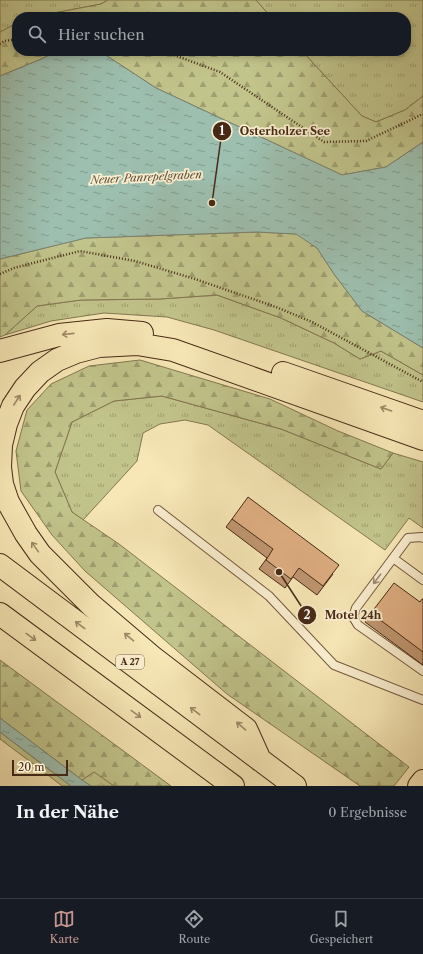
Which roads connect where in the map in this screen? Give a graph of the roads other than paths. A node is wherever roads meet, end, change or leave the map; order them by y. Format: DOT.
graph roads {
  1 [pos="0,351"];
  2 [pos="423,422"];
  3 [pos="423,439"];
  4 [pos="158,510"];
  5 [pos="423,538"];
  6 [pos="393,558"];
  7 [pos="0,565"];
  8 [pos="423,580"];
  9 [pos="0,614"];
  10 [pos="423,671"];
  11 [pos="423,700"];
  12 [pos="260,760"];
  13 [pos="423,781"];
  14 [pos="233,786"];
  15 [pos="295,786"];
  16 [pos="419,786"];
  2 -- 1 [label="main road, one-way"];
  12 -- 3 [label="main road, one-way"];
  4 -- 11 [label="lane"];
  5 -- 6 [label="lane"];
  6 -- 8 [label="lane"];
  6 -- 10 [label="lane, one-way"];
  12 -- 7 [label="main road, A 27, one-way"];
  9 -- 14 [label="main road, one-way"];
  12 -- 15 [label="main road, A 27"];
  13 -- 16 [label="main road"];
}
